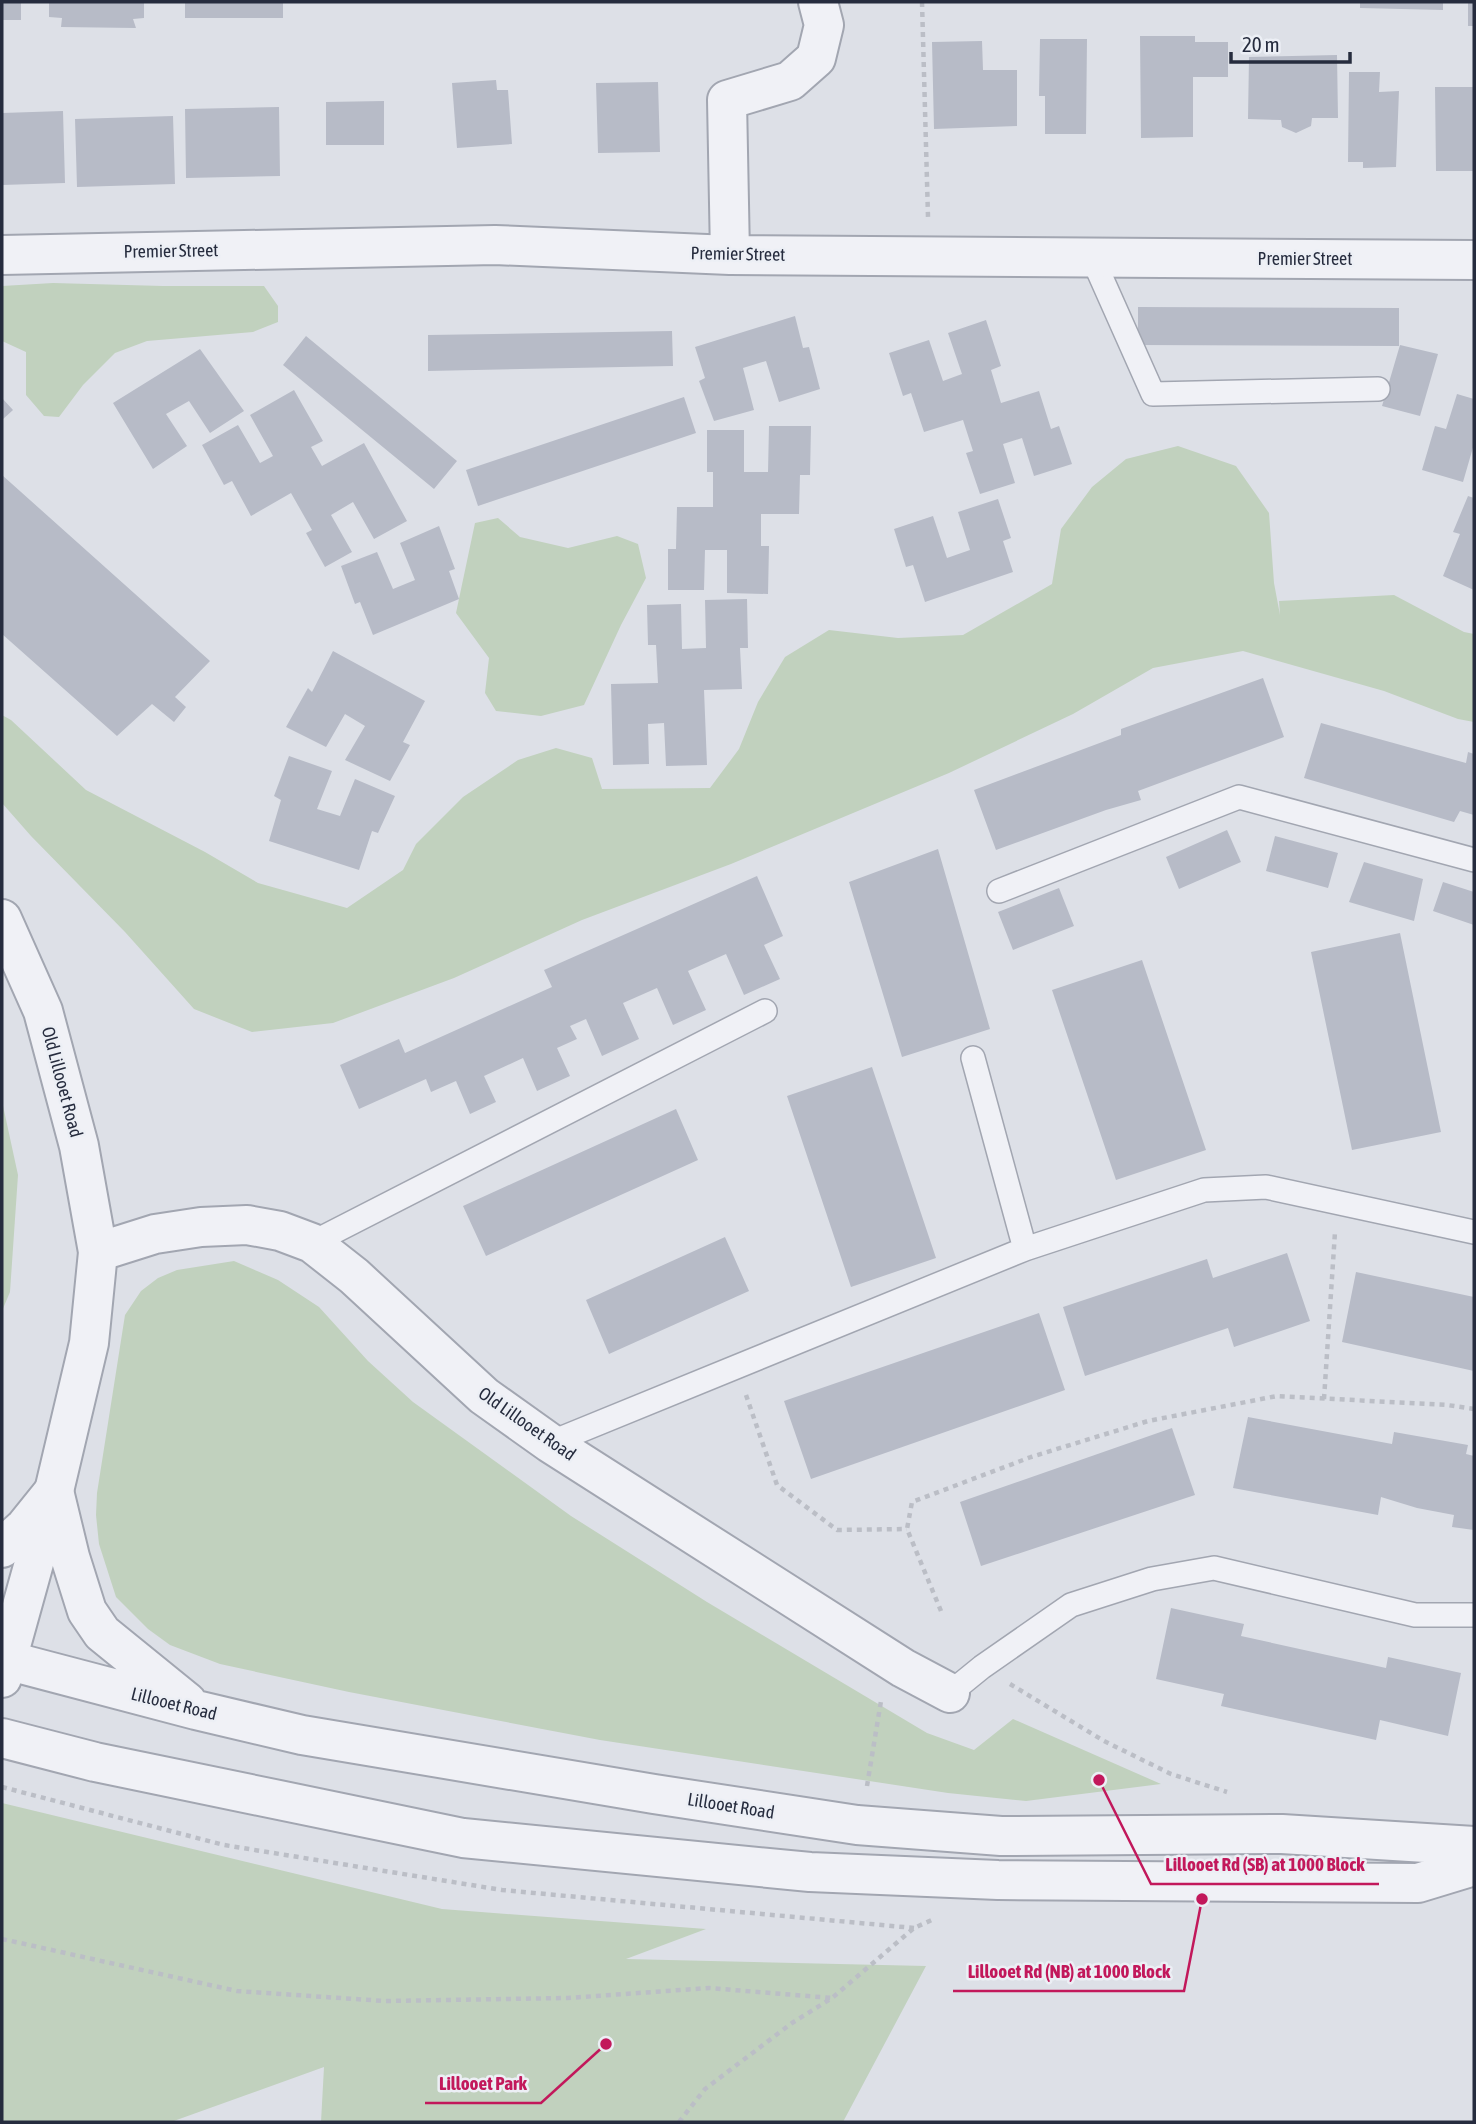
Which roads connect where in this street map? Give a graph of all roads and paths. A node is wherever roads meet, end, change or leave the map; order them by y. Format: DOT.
graph roads {
  1 [pos="818,2"];
  2 [pos="922,2"];
  3 [pos="2,255"];
  4 [pos="730,255"];
  5 [pos="929,256"];
  6 [pos="1092,257"];
  7 [pos="1474,260"];
  8 [pos="1378,389"];
  9 [pos="1474,860"];
  10 [pos="999,891"];
  11 [pos="2,919"];
  12 [pos="765,1011"];
  13 [pos="973,1058"];
  14 [pos="1337,1202"];
  15 [pos="1474,1232"];
  16 [pos="312,1243"];
  17 [pos="1025,1249"];
  18 [pos="98,1252"];
  19 [pos="736,1367"];
  20 [pos="1324,1399"];
  21 [pos="1474,1409"];
  22 [pos="550,1443"];
  23 [pos="54,1491"];
  24 [pos="907,1529"];
  25 [pos="2,1548"];
  26 [pos="941,1611"];
  27 [pos="1474,1615"];
  28 [pos="3,1666"];
  29 [pos="982,1667"];
  30 [pos="903,1668"];
  31 [pos="950,1693"];
  32 [pos="196,1710"];
  33 [pos="2,1738"];
  34 [pos="867,1786"];
  35 [pos="1227,1792"];
  36 [pos="1000,1836"];
  37 [pos="1474,1846"];
  38 [pos="1474,1866"];
  39 [pos="998,1880"];
  40 [pos="914,1927"];
  41 [pos="2,1939"];
  42 [pos="832,1998"];
  43 [pos="679,2122"];
  1 -- 4 [label="street"];
  2 -- 5 [label="path"];
  3 -- 4 [label="street, Premier Street"];
  4 -- 5 [label="street, Premier Street"];
  5 -- 6 [label="street, Premier Street"];
  6 -- 7 [label="street, Premier Street"];
  6 -- 8 [label="lane"];
  9 -- 10 [label="lane"];
  11 -- 18 [label="street, Old Lillooet Road"];
  12 -- 16 [label="lane"];
  13 -- 17 [label="lane"];
  14 -- 15 [label="lane"];
  14 -- 17 [label="lane"];
  14 -- 20 [label="path"];
  16 -- 18 [label="street, Old Lillooet Road"];
  16 -- 22 [label="street, Old Lillooet Road"];
  17 -- 19 [label="lane"];
  18 -- 23 [label="street, Old Lillooet Road"];
  19 -- 22 [label="lane"];
  19 -- 24 [label="path"];
  20 -- 21 [label="path"];
  20 -- 24 [label="path"];
  22 -- 30 [label="street, Old Lillooet Road"];
  23 -- 25 [label="street"];
  23 -- 28 [label="street, Old Lillooet Road"];
  23 -- 32 [label="street"];
  24 -- 26 [label="path"];
  27 -- 29 [label="lane"];
  28 -- 32 [label="street, Lillooet Road"];
  29 -- 31 [label="lane"];
  29 -- 35 [label="path"];
  30 -- 31 [label="street, Old Lillooet Road"];
  30 -- 34 [label="path"];
  32 -- 36 [label="street, Lillooet Road"];
  33 -- 39 [label="street"];
  36 -- 37 [label="street, Lillooet Road"];
  36 -- 39 [label="lane"];
  38 -- 39 [label="street"];
  40 -- 42 [label="path"];
  41 -- 42 [label="path"];
  42 -- 43 [label="path"];
}
